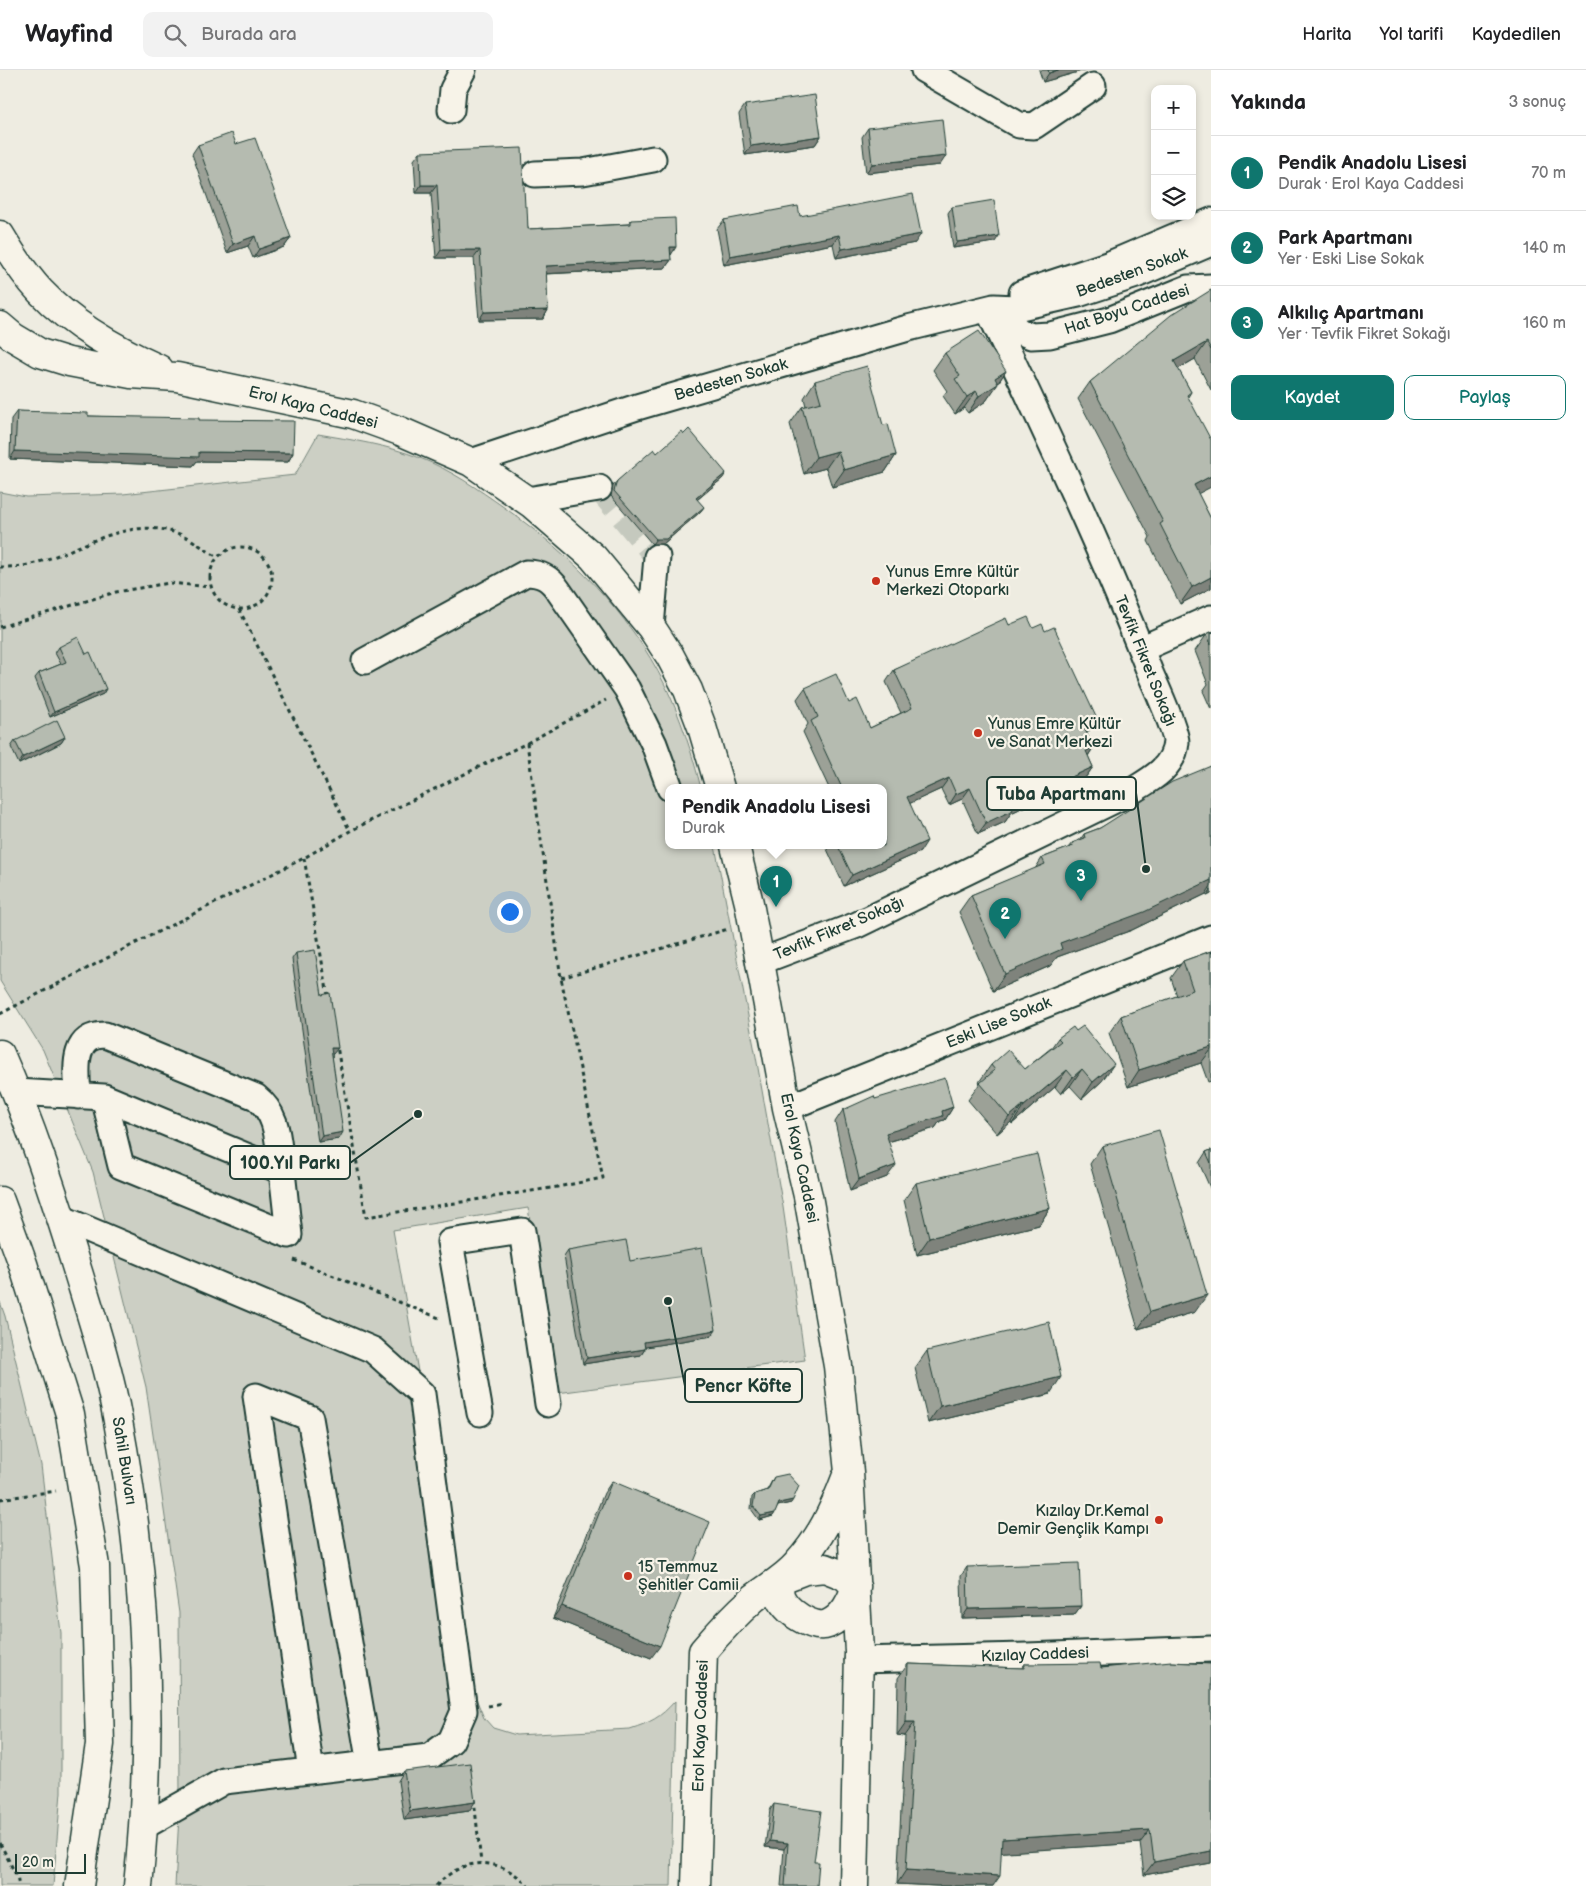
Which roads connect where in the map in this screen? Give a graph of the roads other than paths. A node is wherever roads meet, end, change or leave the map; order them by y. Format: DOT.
graph roads {
  1 [pos="462,70"];
  2 [pos="924,70"];
  3 [pos="1094,86"];
  4 [pos="452,110"];
  5 [pos="653,159"];
  6 [pos="535,174"];
  7 [pos="1211,221"];
  8 [pos="0,235"];
  9 [pos="1211,242"];
  10 [pos="1211,287"];
  11 [pos="991,308"];
  12 [pos="0,326"];
  13 [pos="177,376"];
  14 [pos="471,462"];
  15 [pos="599,488"];
  16 [pos="527,500"];
  17 [pos="657,557"];
  18 [pos="1211,618"];
  19 [pos="651,628"];
  20 [pos="1141,650"];
  21 [pos="365,661"];
  22 [pos="669,784"];
  23 [pos="719,784"];
  24 [pos="736,849"];
  25 [pos="1211,938"];
  26 [pos="759,962"];
  27 [pos="0,1054"];
  28 [pos="16,1092"];
  29 [pos="78,1096"];
  30 [pos="104,1097"];
  31 [pos="787,1108"];
  32 [pos="282,1171"];
  33 [pos="0,1201"];
  34 [pos="61,1218"];
  35 [pos="548,1404"];
  36 [pos="480,1413"];
  37 [pos="849,1472"];
  38 [pos="779,1580"];
  39 [pos="856,1587"];
  40 [pos="1211,1649"];
  41 [pos="858,1660"];
  42 [pos="370,1764"];
  43 [pos="311,1771"];
  44 [pos="144,1826"];
  45 [pos="79,1886"];
  46 [pos="138,1886"];
  47 [pos="696,1886"];
  48 [pos="854,1886"];
  1 -- 4 [label="street"];
  2 -- 3 [label="street"];
  5 -- 6 [label="street"];
  7 -- 11 [label="street, Bedesten Sokak"];
  8 -- 13 [label="main road, Erol Kaya Caddesi"];
  9 -- 11 [label="street, Bedesten Sokak"];
  10 -- 11 [label="street, Hat Boyu Caddesi"];
  11 -- 14 [label="street, Bedesten Sokak"];
  11 -- 20 [label="street, Tevfik Fikret Sokağı"];
  12 -- 13 [label="main road, Erol Kaya Caddesi"];
  13 -- 14 [label="main road, Erol Kaya Caddesi"];
  14 -- 16 [label="main road, Erol Kaya Caddesi"];
  15 -- 16 [label="street"];
  16 -- 19 [label="main road, Erol Kaya Caddesi"];
  17 -- 19 [label="street"];
  18 -- 20 [label="street"];
  19 -- 23 [label="main road, Erol Kaya Caddesi"];
  20 -- 26 [label="street, Tevfik Fikret Sokağı"];
  21 -- 22 [label="street"];
  24 -- 26 [label="main road, Erol Kaya Caddesi"];
  25 -- 31 [label="street, Eski Lise Sokak"];
  26 -- 31 [label="main road, Erol Kaya Caddesi"];
  27 -- 28 [label="main road, Sahil Bulvarı"];
  28 -- 29 [label="street"];
  28 -- 34 [label="main road, Sahil Bulvarı"];
  29 -- 30 [label="street"];
  29 -- 32 [label="street"];
  30 -- 32 [label="street"];
  30 -- 32 [label="street"];
  31 -- 37 [label="main road, Erol Kaya Caddesi"];
  33 -- 45 [label="main road"];
  34 -- 42 [label="street"];
  34 -- 44 [label="main road, Sahil Bulvarı"];
  35 -- 36 [label="street"];
  37 -- 38 [label="main road, Erol Kaya Caddesi"];
  37 -- 39 [label="main road, Erol Kaya Caddesi"];
  38 -- 39 [label="main road"];
  38 -- 39 [label="main road"];
  38 -- 47 [label="main road, Erol Kaya Caddesi"];
  39 -- 41 [label="main road, Erol Kaya Caddesi"];
  40 -- 41 [label="street, Kızılay Caddesi"];
  41 -- 48 [label="main road, Erol Kaya Caddesi"];
  42 -- 43 [label="street"];
  42 -- 43 [label="street"];
  43 -- 44 [label="street"];
  44 -- 46 [label="main road, Sahil Bulvarı"];
}
